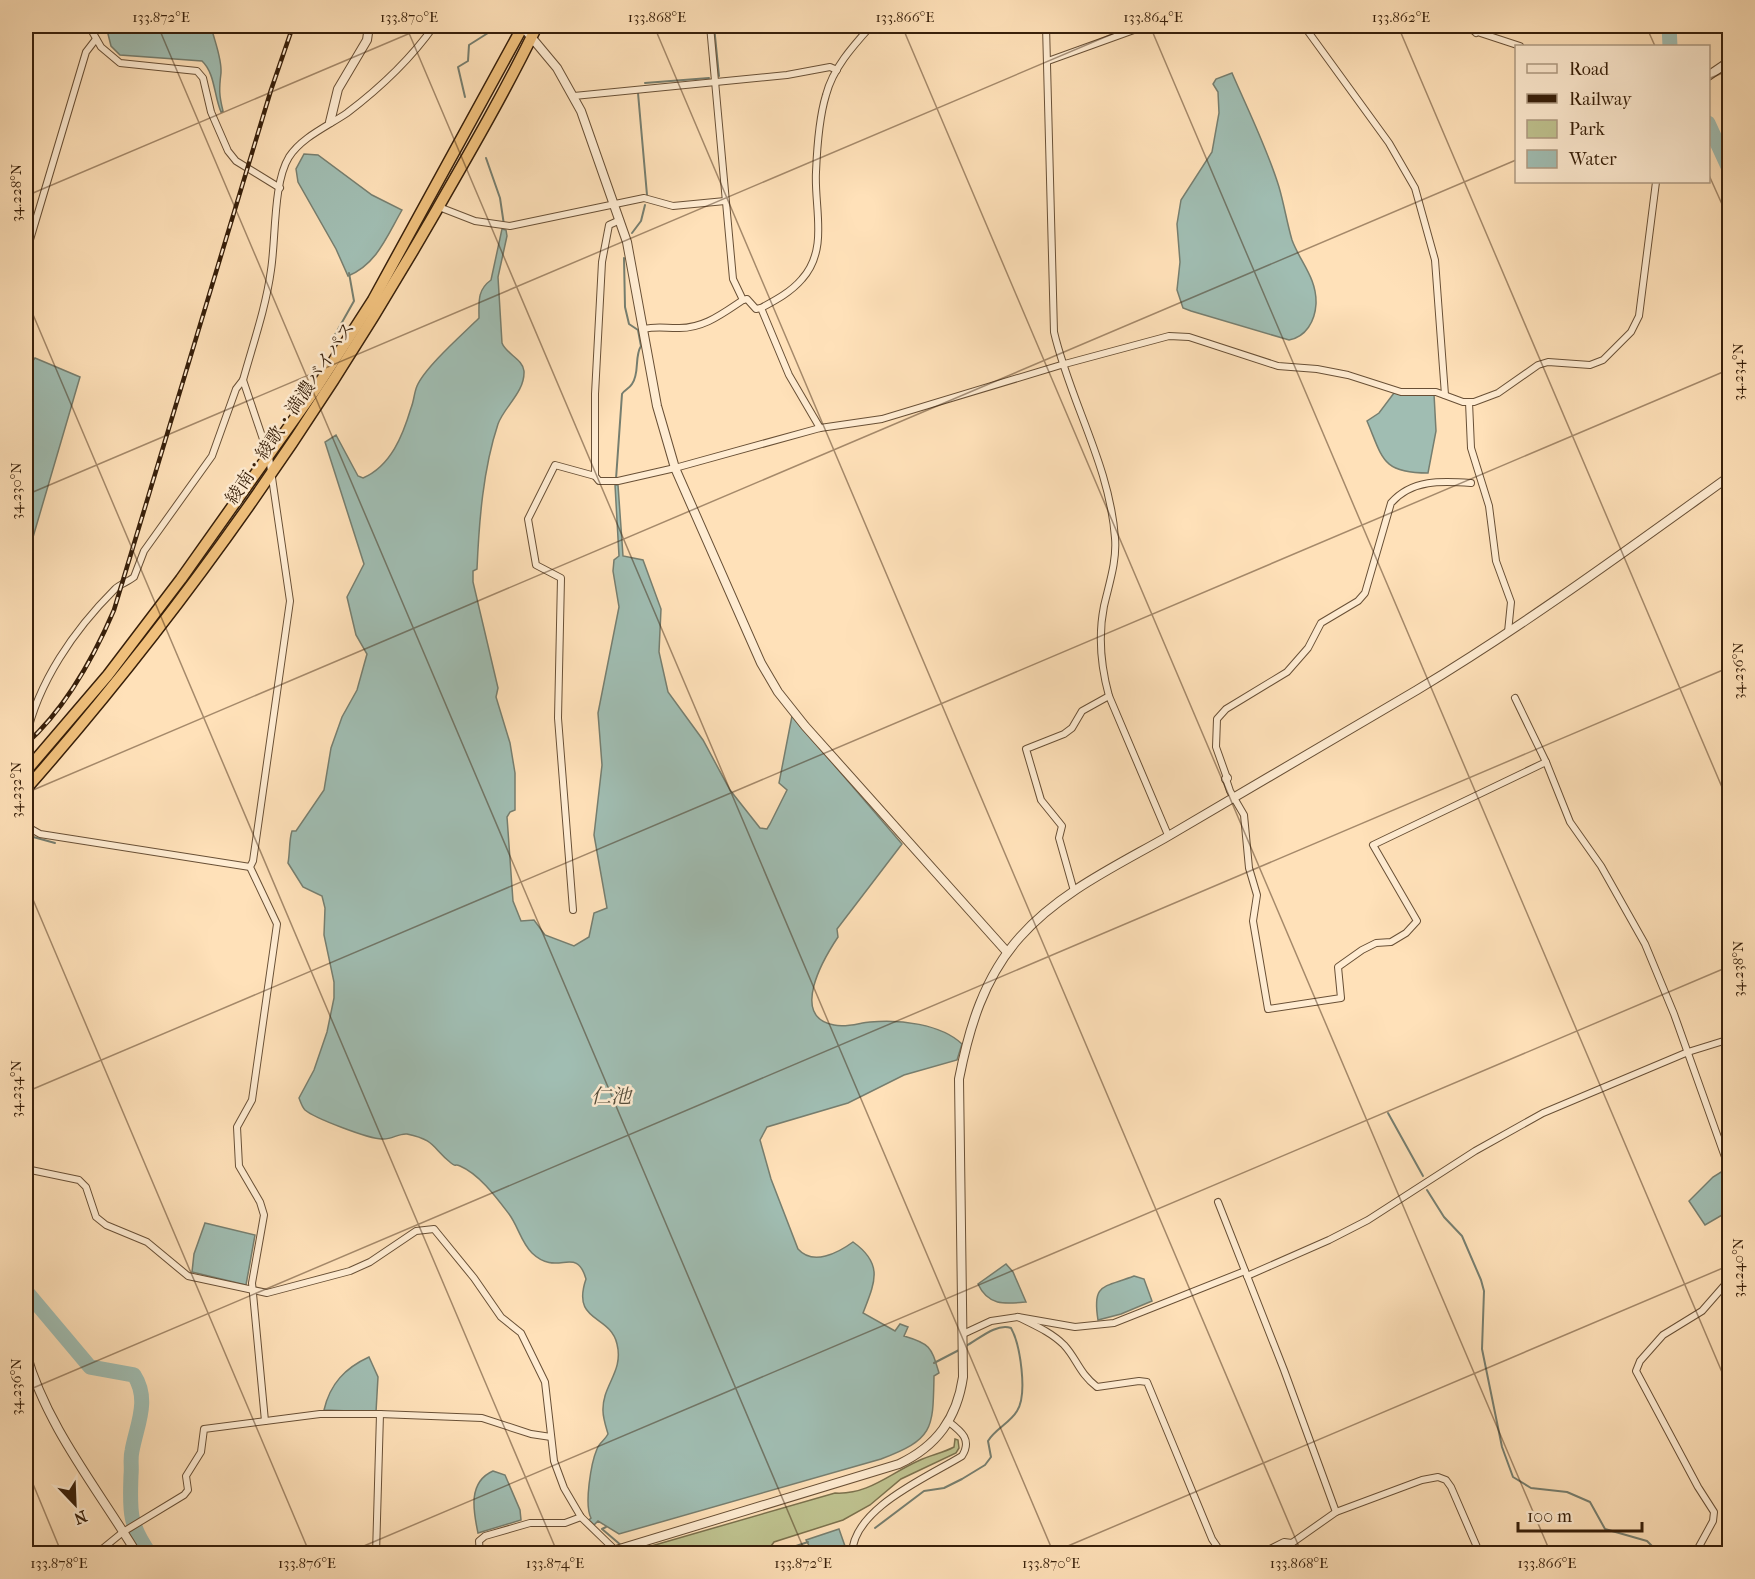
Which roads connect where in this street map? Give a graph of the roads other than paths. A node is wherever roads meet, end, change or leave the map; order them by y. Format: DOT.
graph roads {
  1 [pos="88,26"];
  2 [pos="369,26"];
  3 [pos="434,26"];
  4 [pos="522,26"];
  5 [pos="537,26"];
  6 [pos="710,26"];
  7 [pos="871,26"];
  8 [pos="1046,26"];
  9 [pos="1144,26"];
  10 [pos="1304,26"];
  11 [pos="1459,26"];
  12 [pos="1481,26"];
  13 [pos="1476,33"];
  14 [pos="532,37"];
  15 [pos="96,39"];
  16 [pos="1517,45"];
  17 [pos="1048,61"];
  18 [pos="1730,61"];
  19 [pos="837,70"];
  20 [pos="1710,75"];
  21 [pos="716,82"];
  22 [pos="574,96"];
  23 [pos="330,122"];
  24 [pos="1656,183"];
  25 [pos="280,188"];
  26 [pos="725,201"];
  27 [pos="614,202"];
  28 [pos="438,207"];
  29 [pos="620,220"];
  30 [pos="26,253"];
  31 [pos="742,300"];
  32 [pos="761,308"];
  33 [pos="644,329"];
  34 [pos="1061,364"];
  35 [pos="243,380"];
  36 [pos="1445,395"];
  37 [pos="1469,402"];
  38 [pos="820,428"];
  39 [pos="269,457"];
  40 [pos="675,468"];
  41 [pos="271,476"];
  42 [pos="595,476"];
  43 [pos="1730,476"];
  44 [pos="1471,483"];
  45 [pos="1508,632"];
  46 [pos="1109,696"];
  47 [pos="1515,698"];
  48 [pos="26,738"];
  49 [pos="1546,762"];
  50 [pos="27,768"];
  51 [pos="26,789"];
  52 [pos="1234,795"];
  53 [pos="26,826"];
  54 [pos="1168,835"];
  55 [pos="250,867"];
  56 [pos="1074,891"];
  57 [pos="573,910"];
  58 [pos="1007,952"];
  59 [pos="1730,1039"];
  60 [pos="1688,1052"];
  61 [pos="26,1169"];
  62 [pos="1730,1171"];
  63 [pos="1218,1202"];
  64 [pos="1246,1274"];
  65 [pos="1730,1279"];
  66 [pos="253,1291"];
  67 [pos="1018,1317"];
  68 [pos="963,1337"];
  69 [pos="26,1353"];
  70 [pos="380,1414"];
  71 [pos="265,1421"];
  72 [pos="949,1422"];
  73 [pos="551,1437"];
  74 [pos="1336,1512"];
  75 [pos="581,1517"];
  76 [pos="129,1528"];
  77 [pos="619,1547"];
  78 [pos="96,1554"];
  79 [pos="137,1554"];
  80 [pos="376,1554"];
  81 [pos="480,1554"];
  82 [pos="603,1554"];
  83 [pos="852,1554"];
  84 [pos="1222,1554"];
  85 [pos="1260,1554"];
  86 [pos="1480,1554"];
  87 [pos="1695,1554"];
  1 -- 15 [label="street"];
  2 -- 23 [label="street"];
  3 -- 23 [label="street"];
  4 -- 14 [label="street"];
  4 -- 39 [label="highway, 綾南・綾歌・満濃バイパス"];
  5 -- 14 [label="highway, 綾南・綾歌・満濃バイパス"];
  6 -- 21 [label="street"];
  7 -- 19 [label="street"];
  8 -- 17 [label="street"];
  9 -- 17 [label="street"];
  10 -- 36 [label="street"];
  11 -- 13 [label="street"];
  12 -- 13 [label="street"];
  13 -- 16 [label="street"];
  14 -- 22 [label="street"];
  14 -- 28 [label="highway, 綾南・綾歌・満濃バイパス"];
  15 -- 25 [label="street"];
  15 -- 30 [label="street"];
  17 -- 34 [label="street"];
  18 -- 20 [label="street"];
  19 -- 21 [label="street"];
  19 -- 32 [label="street"];
  21 -- 22 [label="street"];
  21 -- 26 [label="street"];
  22 -- 27 [label="street"];
  23 -- 25 [label="street"];
  24 -- 37 [label="street"];
  25 -- 35 [label="street"];
  26 -- 27 [label="street"];
  26 -- 31 [label="street"];
  27 -- 28 [label="street"];
  27 -- 29 [label="street"];
  28 -- 41 [label="highway, 綾南・綾歌・満濃バイパス"];
  29 -- 33 [label="street"];
  29 -- 42 [label="street"];
  31 -- 32 [label="street"];
  31 -- 33 [label="street"];
  32 -- 38 [label="street"];
  33 -- 40 [label="street"];
  34 -- 36 [label="street"];
  34 -- 38 [label="street"];
  34 -- 46 [label="street"];
  35 -- 39 [label="street"];
  35 -- 48 [label="street"];
  36 -- 37 [label="street"];
  37 -- 45 [label="street"];
  38 -- 40 [label="street"];
  39 -- 41 [label="street"];
  39 -- 50 [label="highway, 綾南・綾歌・満濃バイパス"];
  40 -- 42 [label="street"];
  40 -- 58 [label="street"];
  41 -- 51 [label="highway, 綾南・綾歌・満濃バイパス"];
  41 -- 55 [label="street"];
  42 -- 57 [label="street"];
  43 -- 45 [label="street"];
  44 -- 52 [label="street"];
  45 -- 52 [label="street"];
  46 -- 54 [label="street"];
  46 -- 56 [label="street"];
  47 -- 49 [label="street"];
  49 -- 52 [label="street"];
  49 -- 60 [label="street"];
  52 -- 54 [label="street"];
  53 -- 55 [label="street"];
  54 -- 56 [label="street"];
  55 -- 66 [label="street"];
  56 -- 58 [label="street"];
  58 -- 68 [label="street"];
  59 -- 60 [label="street"];
  60 -- 62 [label="street"];
  60 -- 64 [label="street"];
  61 -- 66 [label="street"];
  63 -- 64 [label="street"];
  64 -- 67 [label="street"];
  64 -- 74 [label="street"];
  65 -- 87 [label="street"];
  66 -- 71 [label="street"];
  66 -- 73 [label="street"];
  67 -- 68 [label="street"];
  67 -- 84 [label="street"];
  68 -- 72 [label="street"];
  69 -- 76 [label="street"];
  70 -- 71 [label="street"];
  70 -- 73 [label="street"];
  70 -- 80 [label="street"];
  71 -- 76 [label="street"];
  72 -- 77 [label="street"];
  72 -- 83 [label="street"];
  73 -- 75 [label="street"];
  74 -- 85 [label="street"];
  74 -- 86 [label="street"];
  75 -- 77 [label="street"];
  75 -- 81 [label="street"];
  76 -- 78 [label="street"];
  76 -- 79 [label="street"];
  77 -- 82 [label="street"];
}
